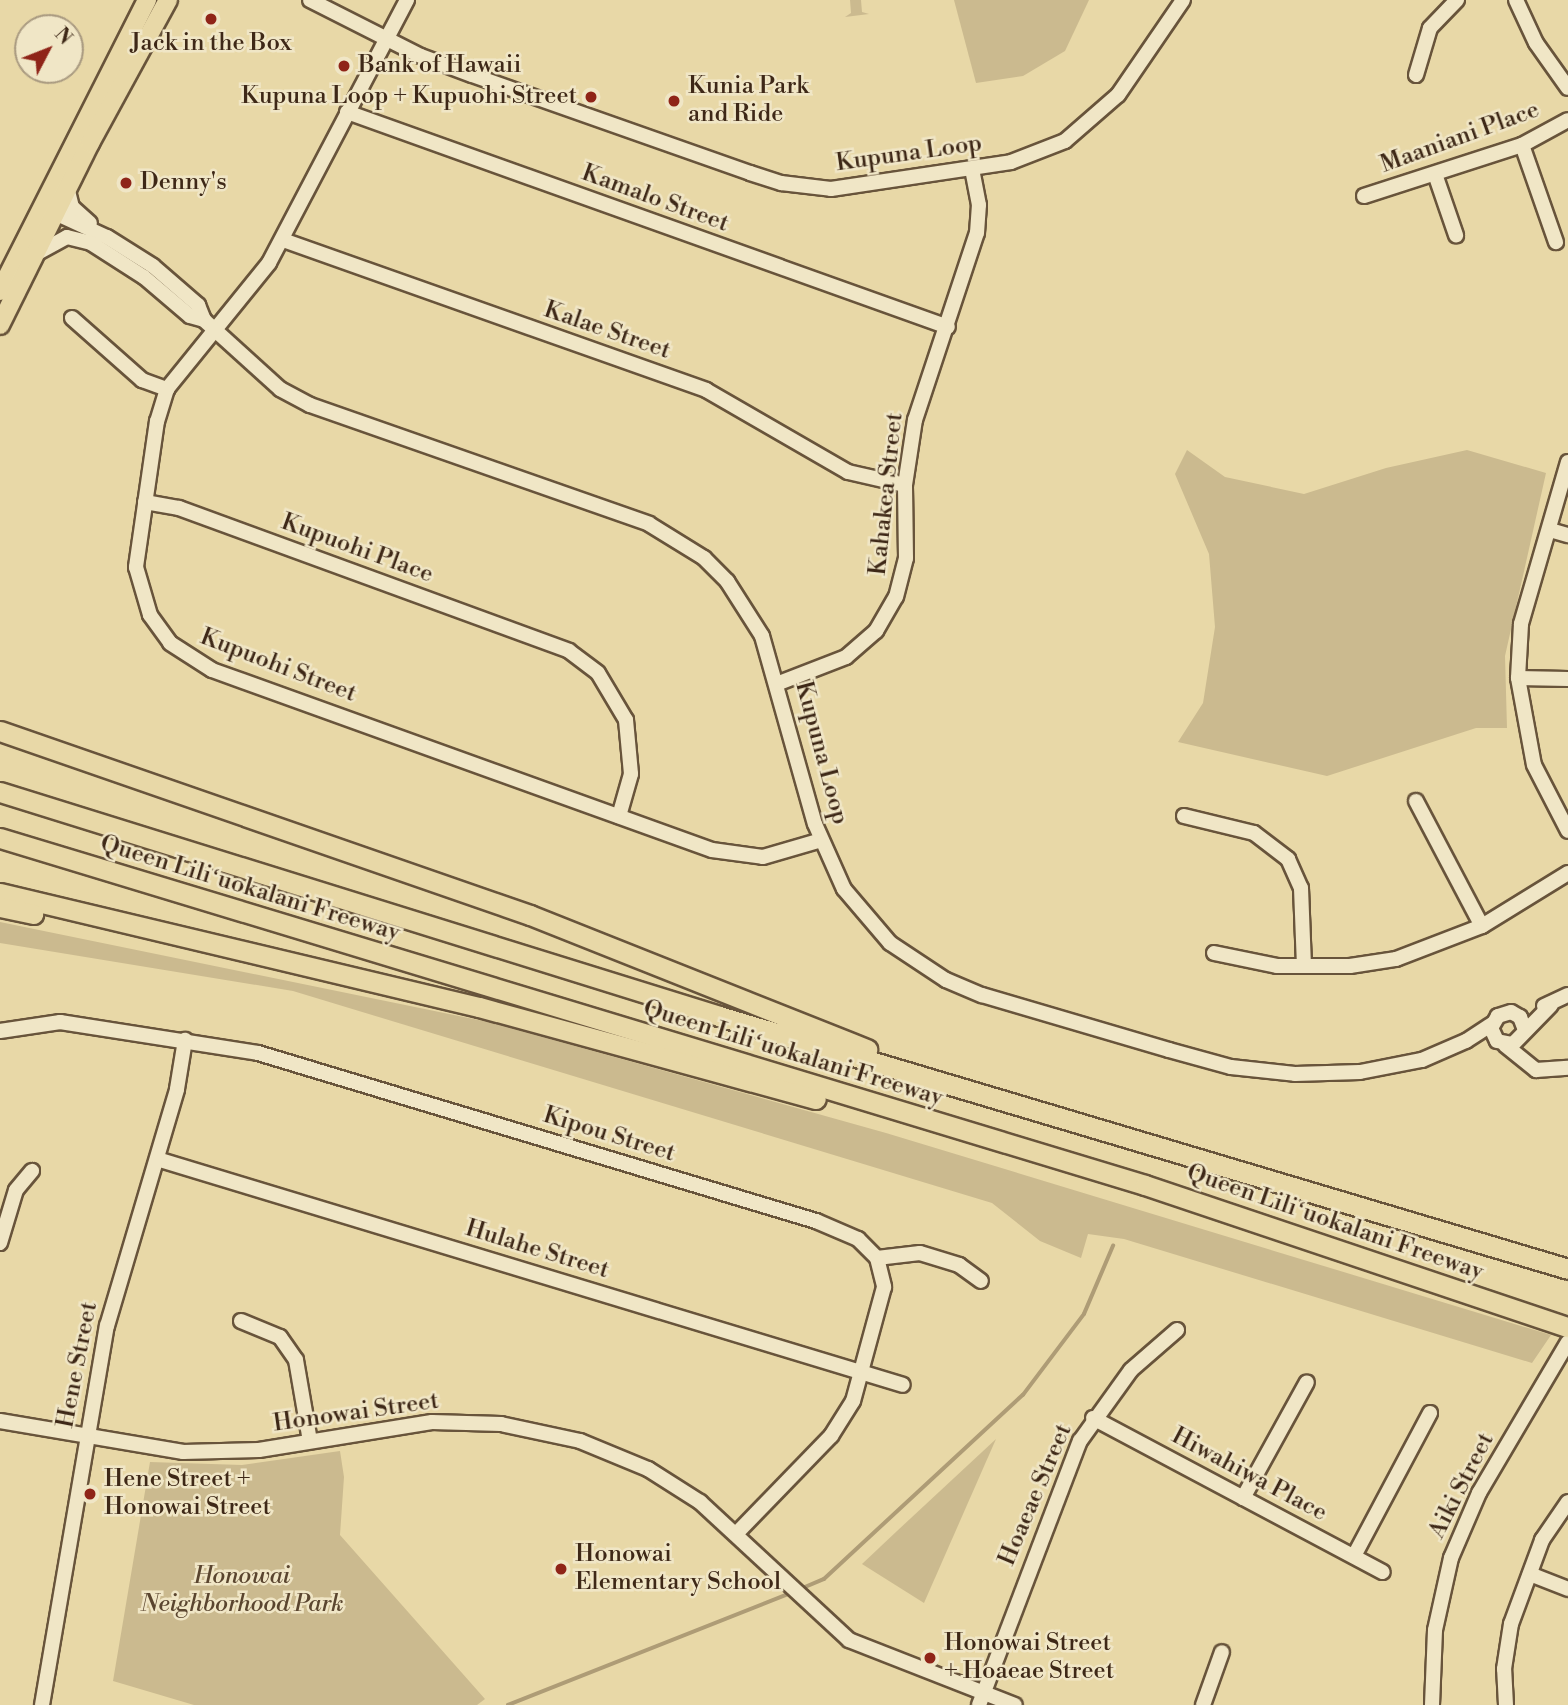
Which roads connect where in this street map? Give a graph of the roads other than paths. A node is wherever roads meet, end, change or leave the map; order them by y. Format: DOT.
graph roads {
  1 [pos="147,0"];
  2 [pos="168,0"];
  3 [pos="310,0"];
  4 [pos="407,0"];
  5 [pos="1183,0"];
  6 [pos="1457,0"];
  7 [pos="1516,0"];
  8 [pos="386,39"];
  9 [pos="1416,75"];
  10 [pos="1568,88"];
  11 [pos="348,112"];
  12 [pos="1568,120"];
  13 [pos="1522,145"];
  14 [pos="972,169"];
  15 [pos="1435,174"];
  16 [pos="67,187"];
  17 [pos="1364,195"];
  18 [pos="48,209"];
  19 [pos="1456,235"];
  20 [pos="107,237"];
  21 [pos="283,240"];
  22 [pos="1556,242"];
  23 [pos="35,254"];
  24 [pos="0,291"];
  25 [pos="72,318"];
  26 [pos="208,324"];
  27 [pos="0,325"];
  28 [pos="948,327"];
  29 [pos="167,389"];
  30 [pos="1568,463"];
  31 [pos="905,485"];
  32 [pos="145,502"];
  33 [pos="1550,530"];
  34 [pos="1568,535"];
  35 [pos="1518,678"];
  36 [pos="1568,679"];
  37 [pos="779,683"];
  38 [pos="0,731"];
  39 [pos="0,792"];
  40 [pos="1416,801"];
  41 [pos="619,816"];
  42 [pos="1184,816"];
  43 [pos="1568,831"];
  44 [pos="0,838"];
  45 [pos="821,840"];
  46 [pos="1568,873"];
  47 [pos="0,893"];
  48 [pos="0,907"];
  49 [pos="1482,926"];
  50 [pos="173,937"];
  51 [pos="1214,953"];
  52 [pos="1304,965"];
  53 [pos="1568,995"];
  54 [pos="1492,1024"];
  55 [pos="1522,1029"];
  56 [pos="0,1031"];
  57 [pos="185,1040"];
  58 [pos="1501,1043"];
  59 [pos="1440,1055"];
  60 [pos="1568,1068"];
  61 [pos="1542,1070"];
  62 [pos="992,1098"];
  63 [pos="1021,1149"];
  64 [pos="157,1159"];
  65 [pos="32,1171"];
  66 [pos="0,1243"];
  67 [pos="877,1258"];
  68 [pos="1568,1269"];
  69 [pos="981,1280"];
  70 [pos="241,1321"];
  71 [pos="1561,1325"];
  72 [pos="1177,1330"];
  73 [pos="1568,1342"];
  74 [pos="861,1372"];
  75 [pos="1307,1382"];
  76 [pos="903,1385"];
  77 [pos="1430,1413"];
  78 [pos="1093,1418"];
  79 [pos="0,1422"];
  80 [pos="88,1436"];
  81 [pos="310,1441"];
  82 [pos="1243,1498"];
  83 [pos="1568,1502"];
  84 [pos="737,1533"];
  85 [pos="1354,1556"];
  86 [pos="1383,1572"];
  87 [pos="1530,1574"];
  88 [pos="1568,1589"];
  89 [pos="1222,1652"];
  90 [pos="980,1700"];
  91 [pos="42,1705"];
  92 [pos="1015,1705"];
  93 [pos="1203,1705"];
  94 [pos="1432,1705"];
  95 [pos="1506,1705"];
  1 -- 18 [label="main road"];
  2 -- 16 [label="main road"];
  3 -- 8 [label="street, Kupuna Loop"];
  4 -- 8 [label="street, Kupuohi Street"];
  5 -- 14 [label="street, Kupuna Loop"];
  6 -- 9 [label="street"];
  7 -- 10 [label="street"];
  8 -- 11 [label="street, Kupuohi Street"];
  8 -- 14 [label="street, Kupuna Loop"];
  11 -- 21 [label="street, Kupuohi Street"];
  11 -- 28 [label="street, Kamalo Street"];
  12 -- 13 [label="street, Maaniani Place"];
  13 -- 15 [label="street, Maaniani Place"];
  13 -- 22 [label="street"];
  14 -- 28 [label="street, Kahakea Street"];
  15 -- 17 [label="street, Maaniani Place"];
  15 -- 19 [label="street"];
  16 -- 18 [label="main road"];
  16 -- 20 [label="street"];
  18 -- 20 [label="street, Kupuna Loop"];
  18 -- 23 [label="main road"];
  18 -- 24 [label="main road"];
  20 -- 26 [label="street, Kupuna Loop"];
  21 -- 26 [label="street, Kupuohi Street"];
  21 -- 31 [label="street, Kalae Street"];
  23 -- 26 [label="street, Kupuna Loop"];
  23 -- 27 [label="main road"];
  25 -- 29 [label="street"];
  26 -- 29 [label="street, Kupuohi Street"];
  26 -- 37 [label="street, Kupuna Loop"];
  28 -- 31 [label="street, Kahakea Street"];
  29 -- 32 [label="street, Kupuohi Street"];
  30 -- 33 [label="street"];
  31 -- 37 [label="street, Kahakea Street"];
  32 -- 41 [label="street, Kupuohi Street"];
  32 -- 41 [label="street, Kupuohi Place"];
  33 -- 34 [label="street"];
  33 -- 35 [label="street"];
  35 -- 36 [label="street"];
  35 -- 43 [label="street"];
  37 -- 45 [label="street, Kupuna Loop"];
  38 -- 62 [label="highway"];
  39 -- 62 [label="highway, Queen Liliʻuokalani Freeway"];
  40 -- 49 [label="street"];
  41 -- 45 [label="street, Kupuohi Street"];
  42 -- 52 [label="street"];
  44 -- 63 [label="highway, Queen Liliʻuokalani Freeway"];
  45 -- 59 [label="street, Kupuna Loop"];
  46 -- 49 [label="street"];
  47 -- 50 [label="highway"];
  48 -- 50 [label="highway"];
  49 -- 52 [label="street"];
  50 -- 63 [label="highway"];
  51 -- 52 [label="street"];
  53 -- 55 [label="street"];
  54 -- 55 [label="street, Kupuna Loop"];
  54 -- 58 [label="street"];
  54 -- 59 [label="street, Kupuna Loop"];
  55 -- 58 [label="street, Kupuna Loop"];
  55 -- 61 [label="street"];
  56 -- 57 [label="street, Kipou Street"];
  57 -- 64 [label="street, Hene Street"];
  57 -- 67 [label="street, Kipou Street"];
  58 -- 59 [label="street, Kupuna Loop"];
  58 -- 61 [label="street"];
  60 -- 61 [label="street"];
  62 -- 68 [label="highway, Queen Liliʻuokalani Freeway"];
  63 -- 71 [label="highway, Queen Liliʻuokalani Freeway"];
  64 -- 74 [label="street, Hulahe Street"];
  64 -- 80 [label="street, Hene Street"];
  65 -- 66 [label="street"];
  67 -- 69 [label="street"];
  67 -- 74 [label="street"];
  70 -- 81 [label="street"];
  72 -- 78 [label="street, Hoaeae Street"];
  73 -- 94 [label="street, Aiki Street"];
  74 -- 76 [label="street, Hulahe Street"];
  74 -- 84 [label="street"];
  75 -- 82 [label="street"];
  77 -- 85 [label="street"];
  78 -- 82 [label="street, Hiwahiwa Place"];
  78 -- 90 [label="street, Hoaeae Street"];
  79 -- 80 [label="street, Honowai Street"];
  80 -- 81 [label="street, Honowai Street"];
  80 -- 91 [label="street, Hene Street"];
  81 -- 84 [label="street, Honowai Street"];
  82 -- 85 [label="street, Hiwahiwa Place"];
  83 -- 87 [label="street"];
  84 -- 90 [label="street, Honowai Street"];
  85 -- 86 [label="street, Hiwahiwa Place"];
  87 -- 88 [label="street"];
  87 -- 95 [label="street"];
  89 -- 93 [label="street"];
  90 -- 92 [label="street, Honowai Street"];
}
